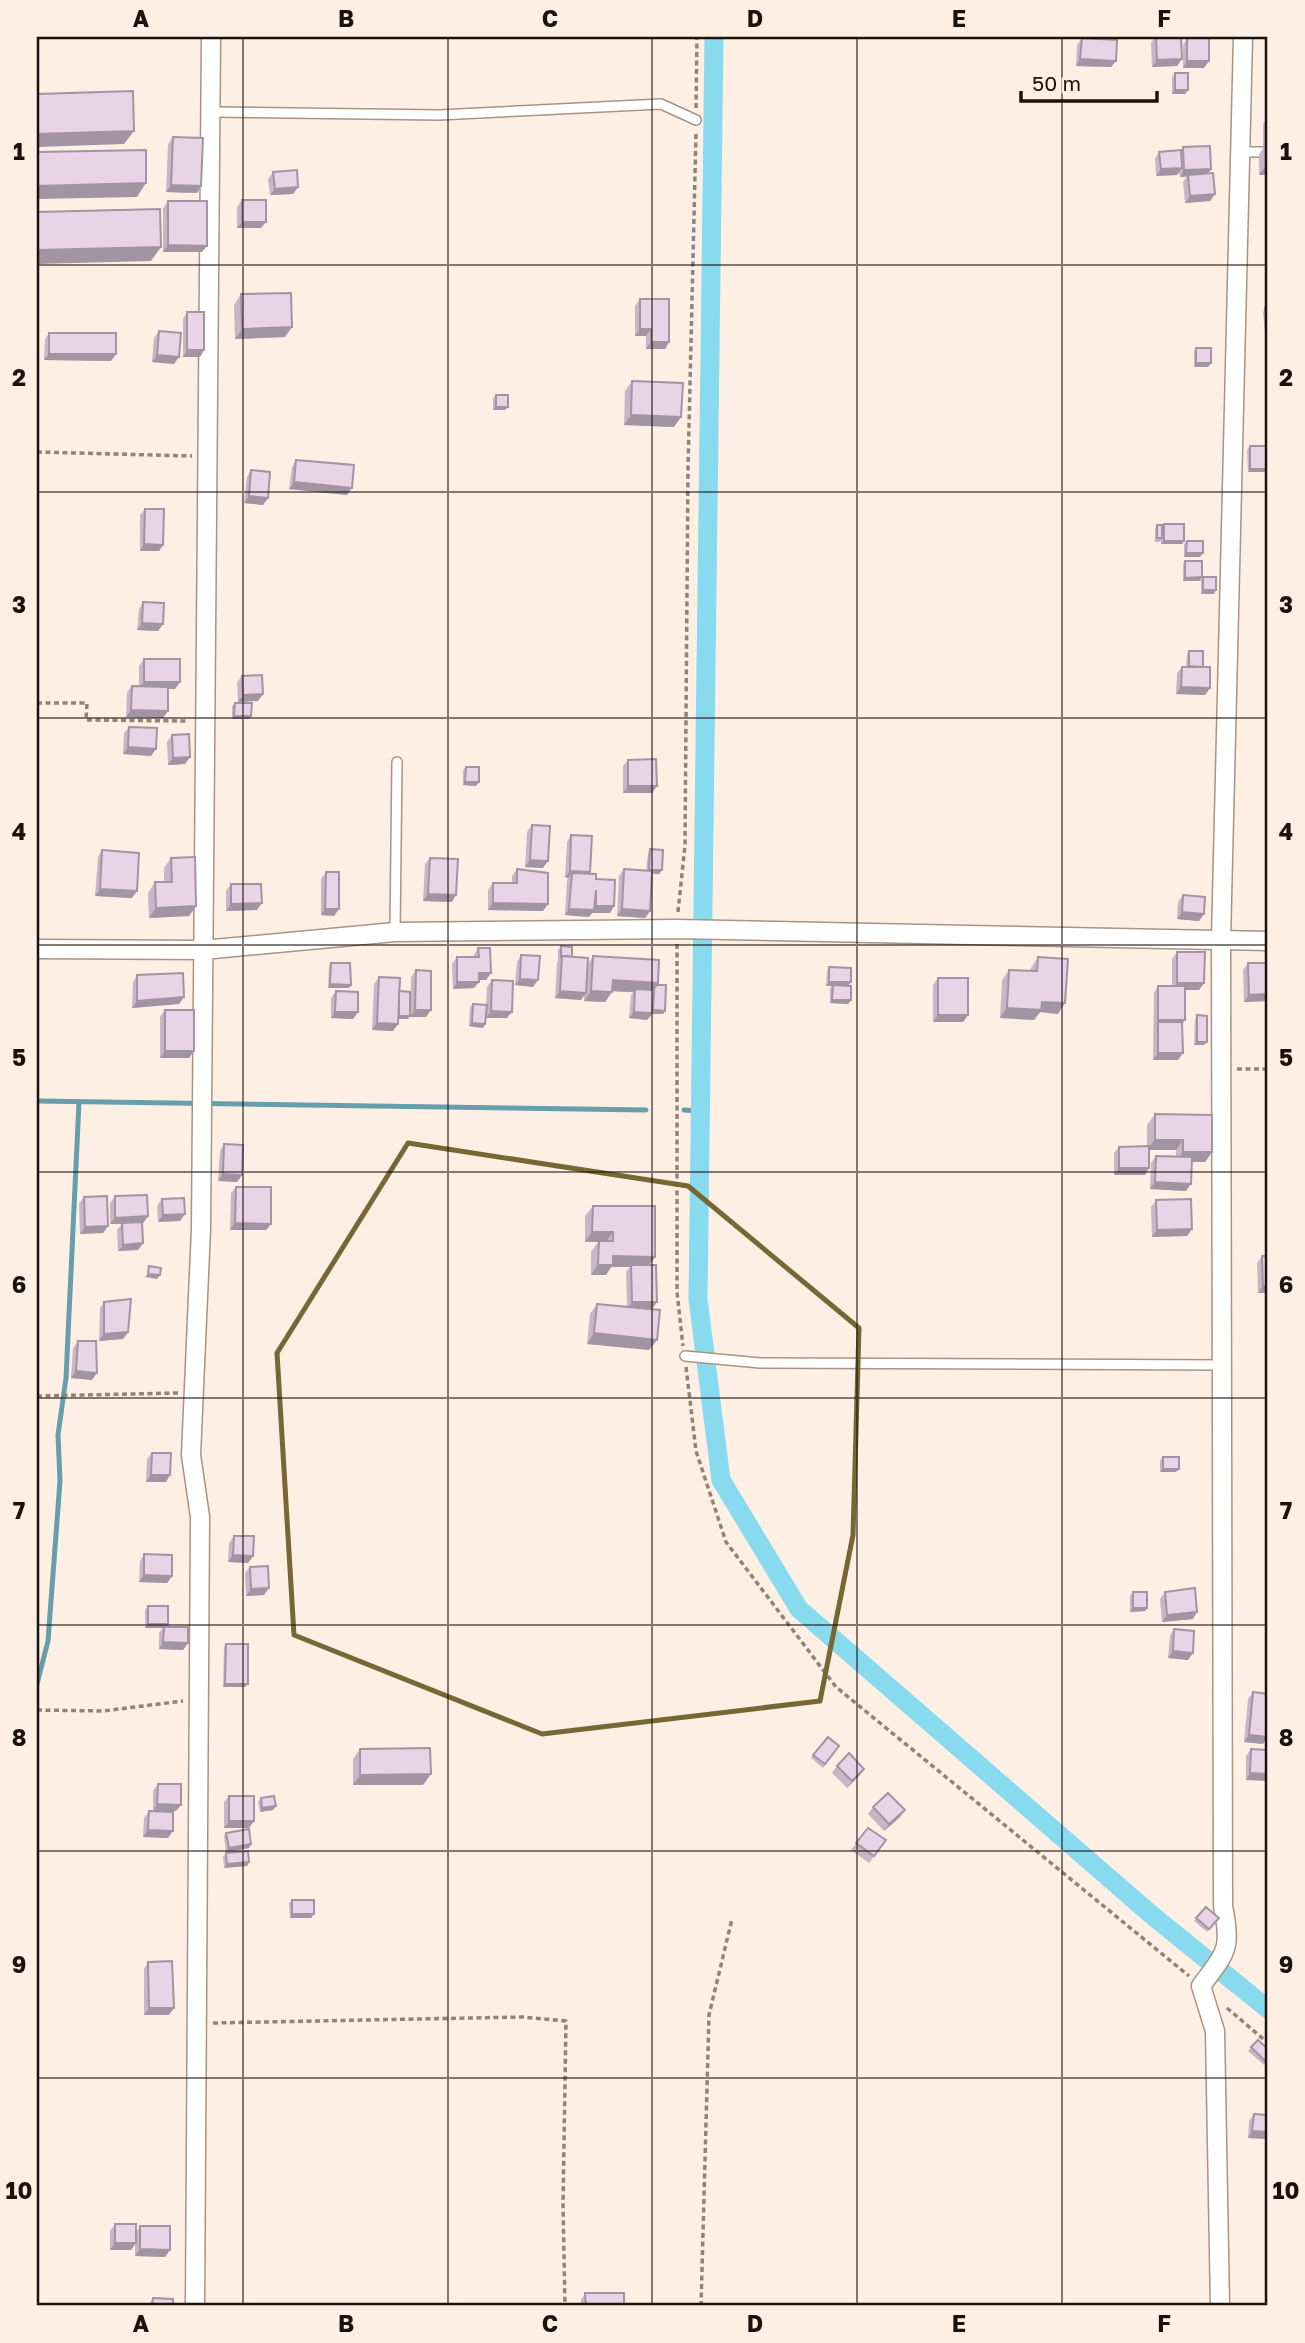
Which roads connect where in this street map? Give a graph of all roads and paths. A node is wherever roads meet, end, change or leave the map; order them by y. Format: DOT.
graph roads {
  1 [pos="212,37"];
  2 [pos="698,37"];
  3 [pos="1243,37"];
  4 [pos="212,112"];
  5 [pos="696,120"];
  6 [pos="1241,152"];
  7 [pos="1268,152"];
  8 [pos="37,452"];
  9 [pos="208,457"];
  10 [pos="37,703"];
  11 [pos="205,721"];
  12 [pos="397,762"];
  13 [pos="677,929"];
  14 [pos="395,932"];
  15 [pos="1221,940"];
  16 [pos="1268,941"];
  17 [pos="37,949"];
  18 [pos="202,950"];
  19 [pos="1221,1069"];
  20 [pos="1268,1069"];
  21 [pos="685,1356"];
  22 [pos="1222,1365"];
  23 [pos="191,1393"];
  24 [pos="37,1396"];
  25 [pos="199,1699"];
  26 [pos="37,1710"];
  27 [pos="732,1919"];
  28 [pos="1204,1983"];
  29 [pos="195,2022"];
  30 [pos="1268,2043"];
  31 [pos="195,2306"];
  32 [pos="565,2306"];
  33 [pos="701,2306"];
  34 [pos="1220,2306"];
  1 -- 4 [label="street"];
  2 -- 5 [label="path"];
  3 -- 6 [label="street"];
  4 -- 5 [label="lane"];
  4 -- 9 [label="street"];
  5 -- 13 [label="path"];
  6 -- 7 [label="lane"];
  6 -- 15 [label="street"];
  8 -- 9 [label="path"];
  9 -- 11 [label="street"];
  10 -- 11 [label="path"];
  11 -- 18 [label="street"];
  12 -- 14 [label="lane"];
  13 -- 14 [label="street"];
  13 -- 15 [label="street"];
  13 -- 21 [label="path"];
  14 -- 18 [label="street"];
  15 -- 16 [label="street"];
  15 -- 19 [label="street"];
  17 -- 18 [label="street"];
  18 -- 23 [label="street"];
  19 -- 20 [label="path"];
  19 -- 22 [label="street"];
  21 -- 22 [label="lane"];
  21 -- 28 [label="path"];
  22 -- 28 [label="street"];
  23 -- 24 [label="path"];
  23 -- 25 [label="street"];
  25 -- 26 [label="path"];
  25 -- 29 [label="street"];
  27 -- 33 [label="path"];
  28 -- 30 [label="path"];
  28 -- 34 [label="street"];
  29 -- 31 [label="street"];
  29 -- 32 [label="path"];
}
